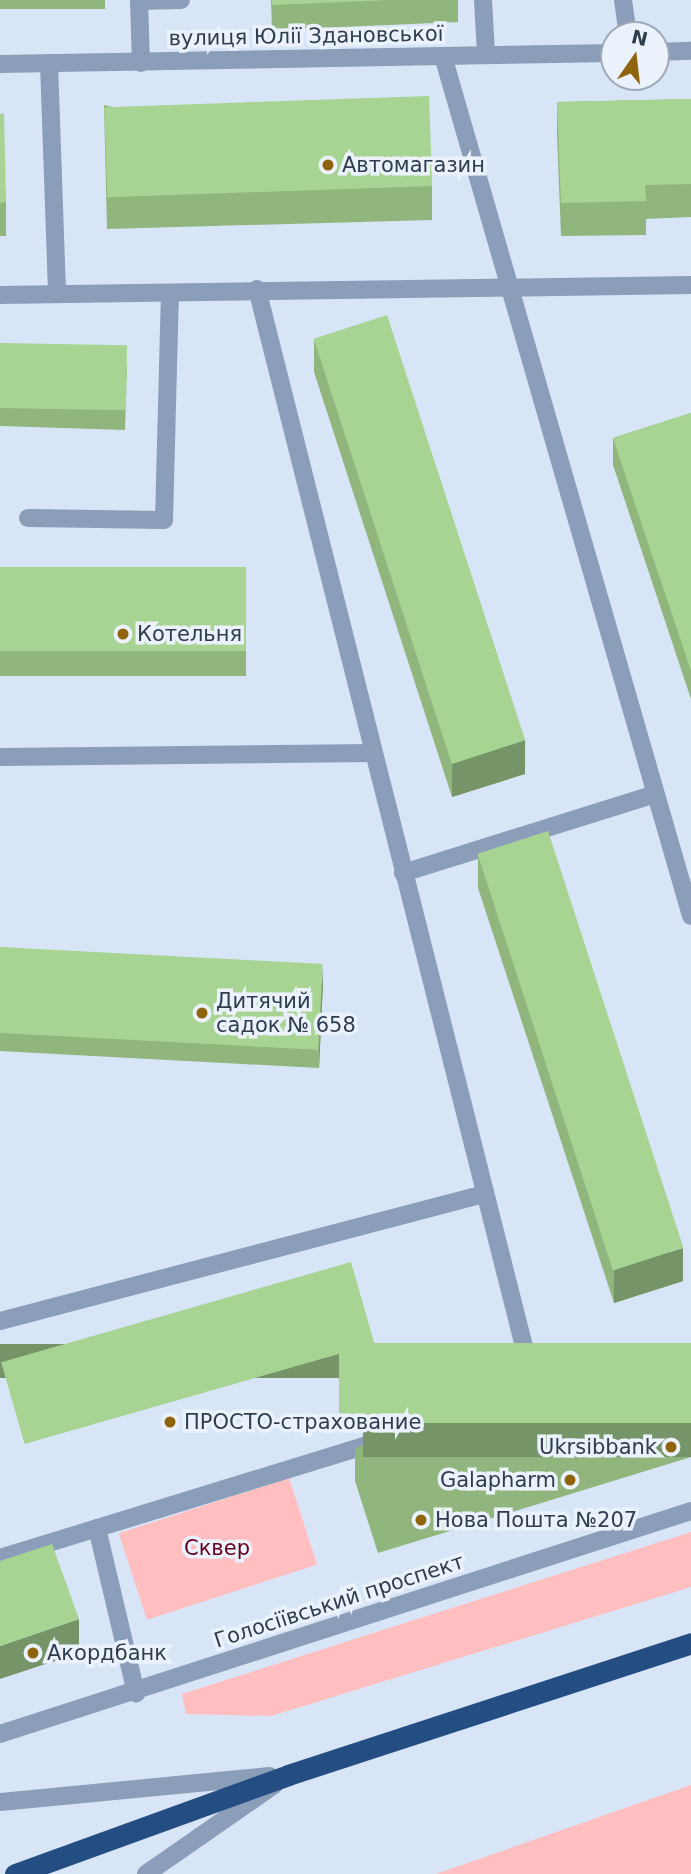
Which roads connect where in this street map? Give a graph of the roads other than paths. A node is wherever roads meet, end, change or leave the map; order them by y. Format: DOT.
graph roads {
  1 [pos="139,0"];
  2 [pos="181,0"];
  3 [pos="483,0"];
  4 [pos="623,0"];
  5 [pos="626,21"];
  6 [pos="691,51"];
  7 [pos="670,52"];
  8 [pos="600,53"];
  9 [pos="486,54"];
  10 [pos="443,56"];
  11 [pos="49,63"];
  12 [pos="141,63"];
  13 [pos="0,64"];
  14 [pos="691,285"];
  15 [pos="507,287"];
  16 [pos="257,289"];
  17 [pos="170,293"];
  18 [pos="57,294"];
  19 [pos="0,295"];
  20 [pos="28,518"];
  21 [pos="372,753"];
  22 [pos="0,757"];
  23 [pos="655,794"];
  24 [pos="403,873"];
  25 [pos="691,916"];
  26 [pos="484,1194"];
  27 [pos="0,1321"];
  28 [pos="536,1394"];
  29 [pos="394,1437"];
  30 [pos="691,1511"];
  31 [pos="97,1528"];
  32 [pos="0,1558"];
  33 [pos="691,1643"];
  34 [pos="136,1693"];
  35 [pos="0,1734"];
  36 [pos="288,1775"];
  37 [pos="0,1802"];
  38 [pos="15,1874"];
  39 [pos="146,1874"];
  1 -- 2 [label="street"];
  1 -- 12 [label="street"];
  3 -- 9 [label="street"];
  4 -- 5 [label="street"];
  6 -- 7 [label="street"];
  8 -- 9 [label="street, вулиця Юлії Здановської"];
  9 -- 10 [label="street, вулиця Юлії Здановської"];
  10 -- 12 [label="street, вулиця Юлії Здановської"];
  10 -- 15 [label="street"];
  11 -- 12 [label="street, вулиця Юлії Здановської"];
  11 -- 13 [label="street, вулиця Юлії Здановської"];
  11 -- 18 [label="street"];
  14 -- 15 [label="street"];
  15 -- 16 [label="street"];
  15 -- 23 [label="street"];
  16 -- 17 [label="street"];
  16 -- 21 [label="street"];
  17 -- 18 [label="street"];
  17 -- 20 [label="street"];
  18 -- 19 [label="street"];
  21 -- 22 [label="street"];
  21 -- 24 [label="street"];
  23 -- 24 [label="street"];
  23 -- 25 [label="street"];
  24 -- 26 [label="street"];
  26 -- 27 [label="street"];
  26 -- 28 [label="street"];
  29 -- 31 [label="street"];
  30 -- 34 [label="street, Голосіївський проспект"];
  31 -- 32 [label="street"];
  31 -- 34 [label="street"];
  33 -- 36 [label="highway"];
  34 -- 35 [label="street, Голосіївський проспект"];
  36 -- 37 [label="street"];
  36 -- 38 [label="highway"];
  36 -- 39 [label="street"];
}
